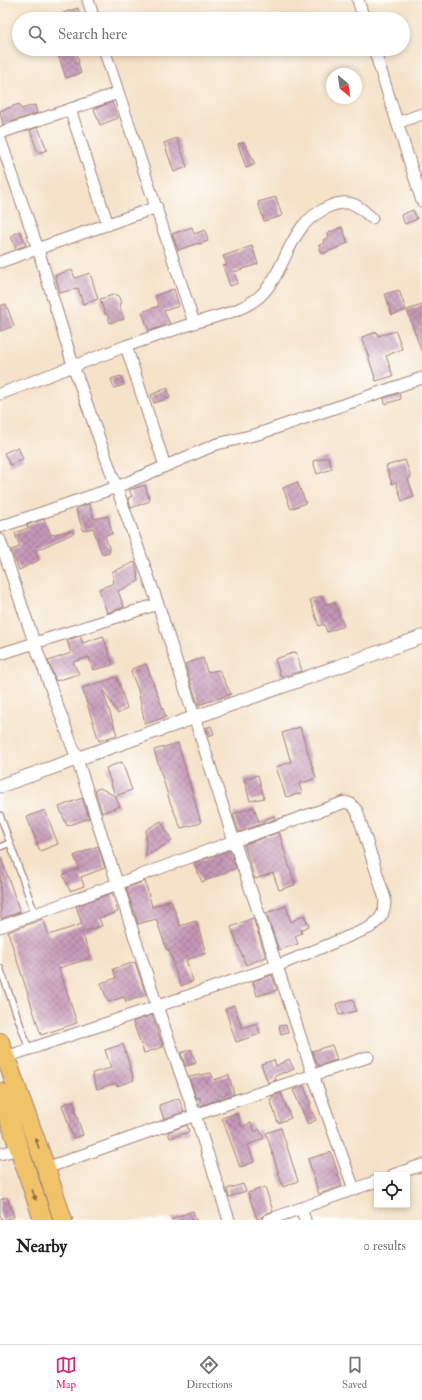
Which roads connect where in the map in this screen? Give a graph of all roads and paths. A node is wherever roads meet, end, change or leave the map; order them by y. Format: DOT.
graph roads {
  1 [pos="88,0"];
  2 [pos="358,0"];
  3 [pos="92,12"];
  4 [pos="362,12"];
  5 [pos="106,56"];
  6 [pos="376,56"];
  7 [pos="118,93"];
  8 [pos="70,110"];
  9 [pos="422,114"];
  10 [pos="397,123"];
  11 [pos="0,133"];
  12 [pos="0,139"];
  13 [pos="422,201"];
  14 [pos="157,207"];
  15 [pos="372,218"];
  16 [pos="108,225"];
  17 [pos="38,249"];
  18 [pos="0,262"];
  19 [pos="194,323"];
  20 [pos="126,346"];
  21 [pos="73,366"];
  22 [pos="422,378"];
  23 [pos="0,394"];
  24 [pos="165,466"];
  25 [pos="117,487"];
  26 [pos="0,527"];
  27 [pos="0,540"];
  28 [pos="158,604"];
  29 [pos="422,637"];
  30 [pos="34,642"];
  31 [pos="0,654"];
  32 [pos="195,717"];
  33 [pos="76,759"];
  34 [pos="0,786"];
  35 [pos="0,815"];
  36 [pos="234,841"];
  37 [pos="10,843"];
  38 [pos="0,847"];
  39 [pos="118,884"];
  40 [pos="35,914"];
  41 [pos="0,927"];
  42 [pos="278,966"];
  43 [pos="0,968"];
  44 [pos="157,1006"];
  45 [pos="3,1049"];
  46 [pos="29,1049"];
  47 [pos="368,1057"];
  48 [pos="313,1075"];
  49 [pos="1,1096"];
  50 [pos="195,1115"];
  51 [pos="19,1149"];
  52 [pos="0,1154"];
  53 [pos="422,1165"];
  54 [pos="46,1168"];
  55 [pos="402,1172"];
  56 [pos="374,1182"];
  57 [pos="354,1189"];
  58 [pos="301,1208"];
  59 [pos="43,1220"];
  60 [pos="63,1220"];
  61 [pos="229,1220"];
  62 [pos="268,1220"];
  63 [pos="305,1220"];
  1 -- 3 [label="street"];
  2 -- 4 [label="street"];
  5 -- 7 [label="street"];
  6 -- 10 [label="street"];
  7 -- 8 [label="street"];
  7 -- 14 [label="street"];
  8 -- 11 [label="street"];
  8 -- 16 [label="street"];
  9 -- 10 [label="street"];
  10 -- 13 [label="street"];
  12 -- 17 [label="street"];
  14 -- 16 [label="street"];
  14 -- 19 [label="street"];
  15 -- 19 [label="street"];
  16 -- 17 [label="street"];
  17 -- 18 [label="street"];
  17 -- 21 [label="street"];
  19 -- 20 [label="street"];
  20 -- 21 [label="street"];
  20 -- 24 [label="street"];
  21 -- 23 [label="street"];
  21 -- 25 [label="street"];
  22 -- 24 [label="street"];
  24 -- 25 [label="street"];
  25 -- 26 [label="street"];
  25 -- 28 [label="street"];
  27 -- 30 [label="street"];
  28 -- 30 [label="street"];
  28 -- 32 [label="street"];
  29 -- 32 [label="street"];
  30 -- 31 [label="street"];
  30 -- 33 [label="street"];
  32 -- 33 [label="street"];
  32 -- 36 [label="street"];
  33 -- 34 [label="street"];
  33 -- 39 [label="street"];
  35 -- 37 [label="lane"];
  36 -- 39 [label="street"];
  36 -- 42 [label="street"];
  36 -- 42 [label="street"];
  37 -- 38 [label="lane"];
  37 -- 40 [label="lane"];
  39 -- 40 [label="street"];
  39 -- 44 [label="street"];
  40 -- 41 [label="street"];
  42 -- 44 [label="street"];
  42 -- 48 [label="street"];
  43 -- 46 [label="lane"];
  44 -- 46 [label="street"];
  44 -- 50 [label="street"];
  45 -- 46 [label="street"];
  54 -- 45 [label="highway, one-way"];
  47 -- 48 [label="street"];
  48 -- 50 [label="street"];
  48 -- 57 [label="street"];
  49 -- 51 [label="highway"];
  50 -- 54 [label="street"];
  50 -- 61 [label="street"];
  51 -- 52 [label="street"];
  51 -- 59 [label="highway, one-way"];
  53 -- 55 [label="street"];
  54 -- 60 [label="highway"];
  56 -- 57 [label="street"];
  57 -- 58 [label="street"];
  58 -- 62 [label="street"];
  58 -- 63 [label="street"];
}
